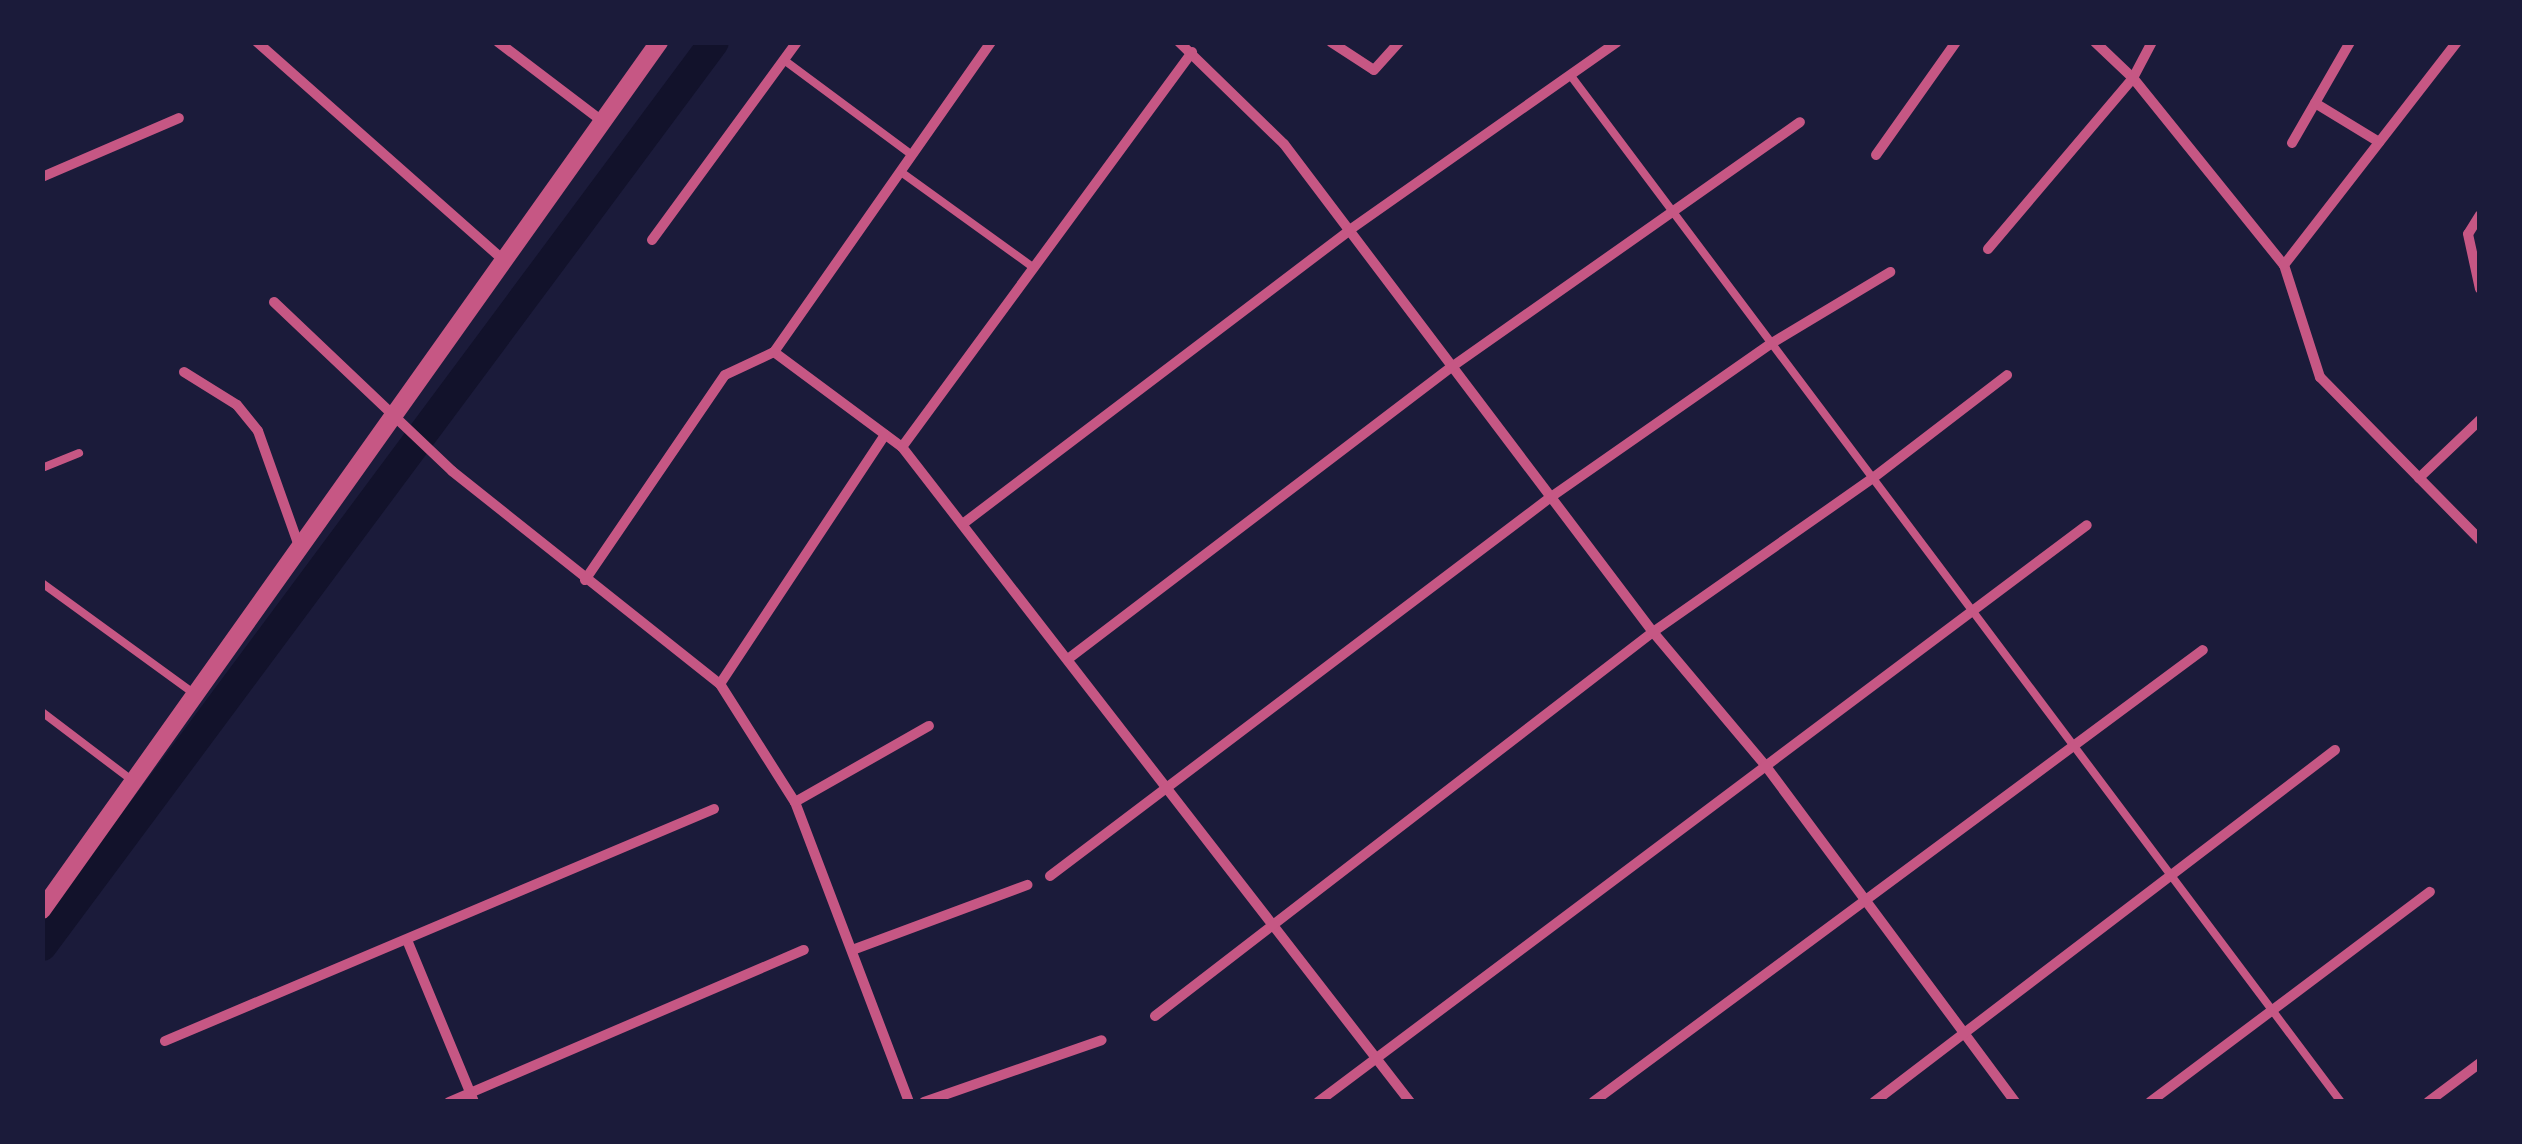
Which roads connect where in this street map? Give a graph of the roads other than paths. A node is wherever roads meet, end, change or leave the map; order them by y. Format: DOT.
graph roads {
  1 [pos="257,42"];
  2 [pos="498,42"];
  3 [pos="659,42"];
  4 [pos="797,42"];
  5 [pos="990,42"];
  6 [pos="1179,42"];
  7 [pos="1330,42"];
  8 [pos="1399,42"];
  9 [pos="1617,42"];
  10 [pos="1956,42"];
  11 [pos="2095,42"];
  12 [pos="2152,42"];
  13 [pos="2350,42"];
  14 [pos="2457,42"];
  15 [pos="1192,52"];
  16 [pos="784,60"];
  17 [pos="1572,76"];
  18 [pos="2133,78"];
  19 [pos="2315,103"];
  20 [pos="179,118"];
  21 [pos="602,121"];
  22 [pos="1800,122"];
  23 [pos="2380,142"];
  24 [pos="2292,143"];
  25 [pos="1876,154"];
  26 [pos="912,155"];
  27 [pos="901,172"];
  28 [pos="42,177"];
  29 [pos="1674,212"];
  30 [pos="2480,215"];
  31 [pos="1351,230"];
  32 [pos="652,240"];
  33 [pos="1988,249"];
  34 [pos="502,259"];
  35 [pos="2284,265"];
  36 [pos="1034,268"];
  37 [pos="1890,272"];
  38 [pos="2480,289"];
  39 [pos="274,302"];
  40 [pos="1772,342"];
  41 [pos="774,352"];
  42 [pos="1454,366"];
  43 [pos="184,372"];
  44 [pos="2006,375"];
  45 [pos="392,418"];
  46 [pos="2480,420"];
  47 [pos="885,435"];
  48 [pos="902,448"];
  49 [pos="80,452"];
  50 [pos="42,468"];
  51 [pos="1873,478"];
  52 [pos="2419,478"];
  53 [pos="1552,497"];
  54 [pos="964,522"];
  55 [pos="2087,525"];
  56 [pos="2480,540"];
  57 [pos="300,546"];
  58 [pos="586,580"];
  59 [pos="42,583"];
  60 [pos="1972,610"];
  61 [pos="1652,632"];
  62 [pos="2203,650"];
  63 [pos="1068,659"];
  64 [pos="720,684"];
  65 [pos="196,694"];
  66 [pos="42,712"];
  67 [pos="929,726"];
  68 [pos="2074,746"];
  69 [pos="2335,750"];
  70 [pos="1765,765"];
  71 [pos="134,780"];
  72 [pos="1166,789"];
  73 [pos="795,802"];
  74 [pos="714,808"];
  75 [pos="2170,874"];
  76 [pos="1050,876"];
  77 [pos="1027,885"];
  78 [pos="2430,892"];
  79 [pos="1867,900"];
  80 [pos="42,910"];
  81 [pos="1274,924"];
  82 [pos="407,940"];
  83 [pos="856,949"];
  84 [pos="804,950"];
  85 [pos="2272,1010"];
  86 [pos="1155,1016"];
  87 [pos="1967,1032"];
  88 [pos="1102,1040"];
  89 [pos="165,1041"];
  90 [pos="1378,1057"];
  91 [pos="2480,1063"];
  92 [pos="472,1097"];
  93 [pos="449,1102"];
  94 [pos="909,1102"];
  95 [pos="924,1102"];
  96 [pos="1318,1102"];
  97 [pos="1410,1102"];
  98 [pos="1593,1102"];
  99 [pos="1874,1102"];
  100 [pos="2015,1102"];
  101 [pos="2150,1102"];
  102 [pos="2340,1102"];
  103 [pos="2428,1102"];
  1 -- 34 [label="street"];
  2 -- 21 [label="street"];
  3 -- 21 [label="street"];
  4 -- 16 [label="street"];
  5 -- 26 [label="street"];
  6 -- 15 [label="street"];
  7 -- 8 [label="street"];
  9 -- 17 [label="street"];
  10 -- 25 [label="street"];
  11 -- 18 [label="street"];
  12 -- 18 [label="street"];
  13 -- 19 [label="street"];
  14 -- 23 [label="street"];
  15 -- 31 [label="street"];
  15 -- 36 [label="street"];
  16 -- 26 [label="lane"];
  16 -- 32 [label="street"];
  17 -- 29 [label="lane"];
  17 -- 31 [label="street"];
  18 -- 33 [label="street"];
  18 -- 35 [label="street"];
  19 -- 23 [label="street"];
  19 -- 24 [label="street"];
  20 -- 28 [label="street"];
  21 -- 34 [label="street"];
  22 -- 29 [label="street"];
  23 -- 35 [label="street"];
  26 -- 27 [label="street"];
  27 -- 36 [label="lane"];
  27 -- 41 [label="street"];
  29 -- 40 [label="lane"];
  29 -- 42 [label="street"];
  30 -- 38 [label="street"];
  31 -- 42 [label="street"];
  31 -- 54 [label="street"];
  34 -- 45 [label="street"];
  35 -- 52 [label="street"];
  36 -- 48 [label="street"];
  37 -- 40 [label="street"];
  39 -- 45 [label="street"];
  40 -- 51 [label="lane"];
  40 -- 53 [label="street"];
  41 -- 47 [label="street"];
  41 -- 58 [label="street"];
  42 -- 53 [label="street"];
  42 -- 63 [label="street"];
  43 -- 57 [label="street"];
  44 -- 51 [label="street"];
  45 -- 57 [label="street"];
  45 -- 58 [label="street"];
  46 -- 52 [label="street"];
  47 -- 48 [label="street"];
  47 -- 64 [label="street"];
  48 -- 54 [label="street"];
  49 -- 50 [label="lane"];
  51 -- 60 [label="lane"];
  51 -- 61 [label="street"];
  52 -- 56 [label="street"];
  53 -- 61 [label="street"];
  53 -- 72 [label="street"];
  54 -- 63 [label="street"];
  55 -- 60 [label="street"];
  57 -- 65 [label="street"];
  58 -- 64 [label="street"];
  59 -- 65 [label="lane"];
  60 -- 68 [label="lane"];
  60 -- 70 [label="street"];
  61 -- 70 [label="street"];
  61 -- 81 [label="street"];
  62 -- 68 [label="street"];
  63 -- 72 [label="street"];
  64 -- 73 [label="street"];
  65 -- 71 [label="street"];
  66 -- 71 [label="lane"];
  67 -- 73 [label="street"];
  68 -- 75 [label="lane"];
  68 -- 79 [label="street"];
  69 -- 75 [label="street"];
  70 -- 79 [label="street"];
  70 -- 90 [label="street"];
  71 -- 80 [label="street"];
  72 -- 76 [label="street"];
  72 -- 81 [label="street"];
  73 -- 83 [label="street"];
  74 -- 82 [label="street"];
  75 -- 85 [label="lane"];
  75 -- 87 [label="street"];
  77 -- 83 [label="street"];
  78 -- 85 [label="street"];
  79 -- 87 [label="street"];
  79 -- 98 [label="street"];
  81 -- 86 [label="street"];
  81 -- 90 [label="street"];
  82 -- 89 [label="street"];
  82 -- 92 [label="street"];
  83 -- 94 [label="street"];
  84 -- 92 [label="street"];
  85 -- 101 [label="street"];
  85 -- 102 [label="lane"];
  87 -- 99 [label="street"];
  87 -- 100 [label="street"];
  88 -- 95 [label="street"];
  90 -- 96 [label="street"];
  90 -- 97 [label="street"];
  91 -- 103 [label="street"];
  92 -- 93 [label="street"];
}
